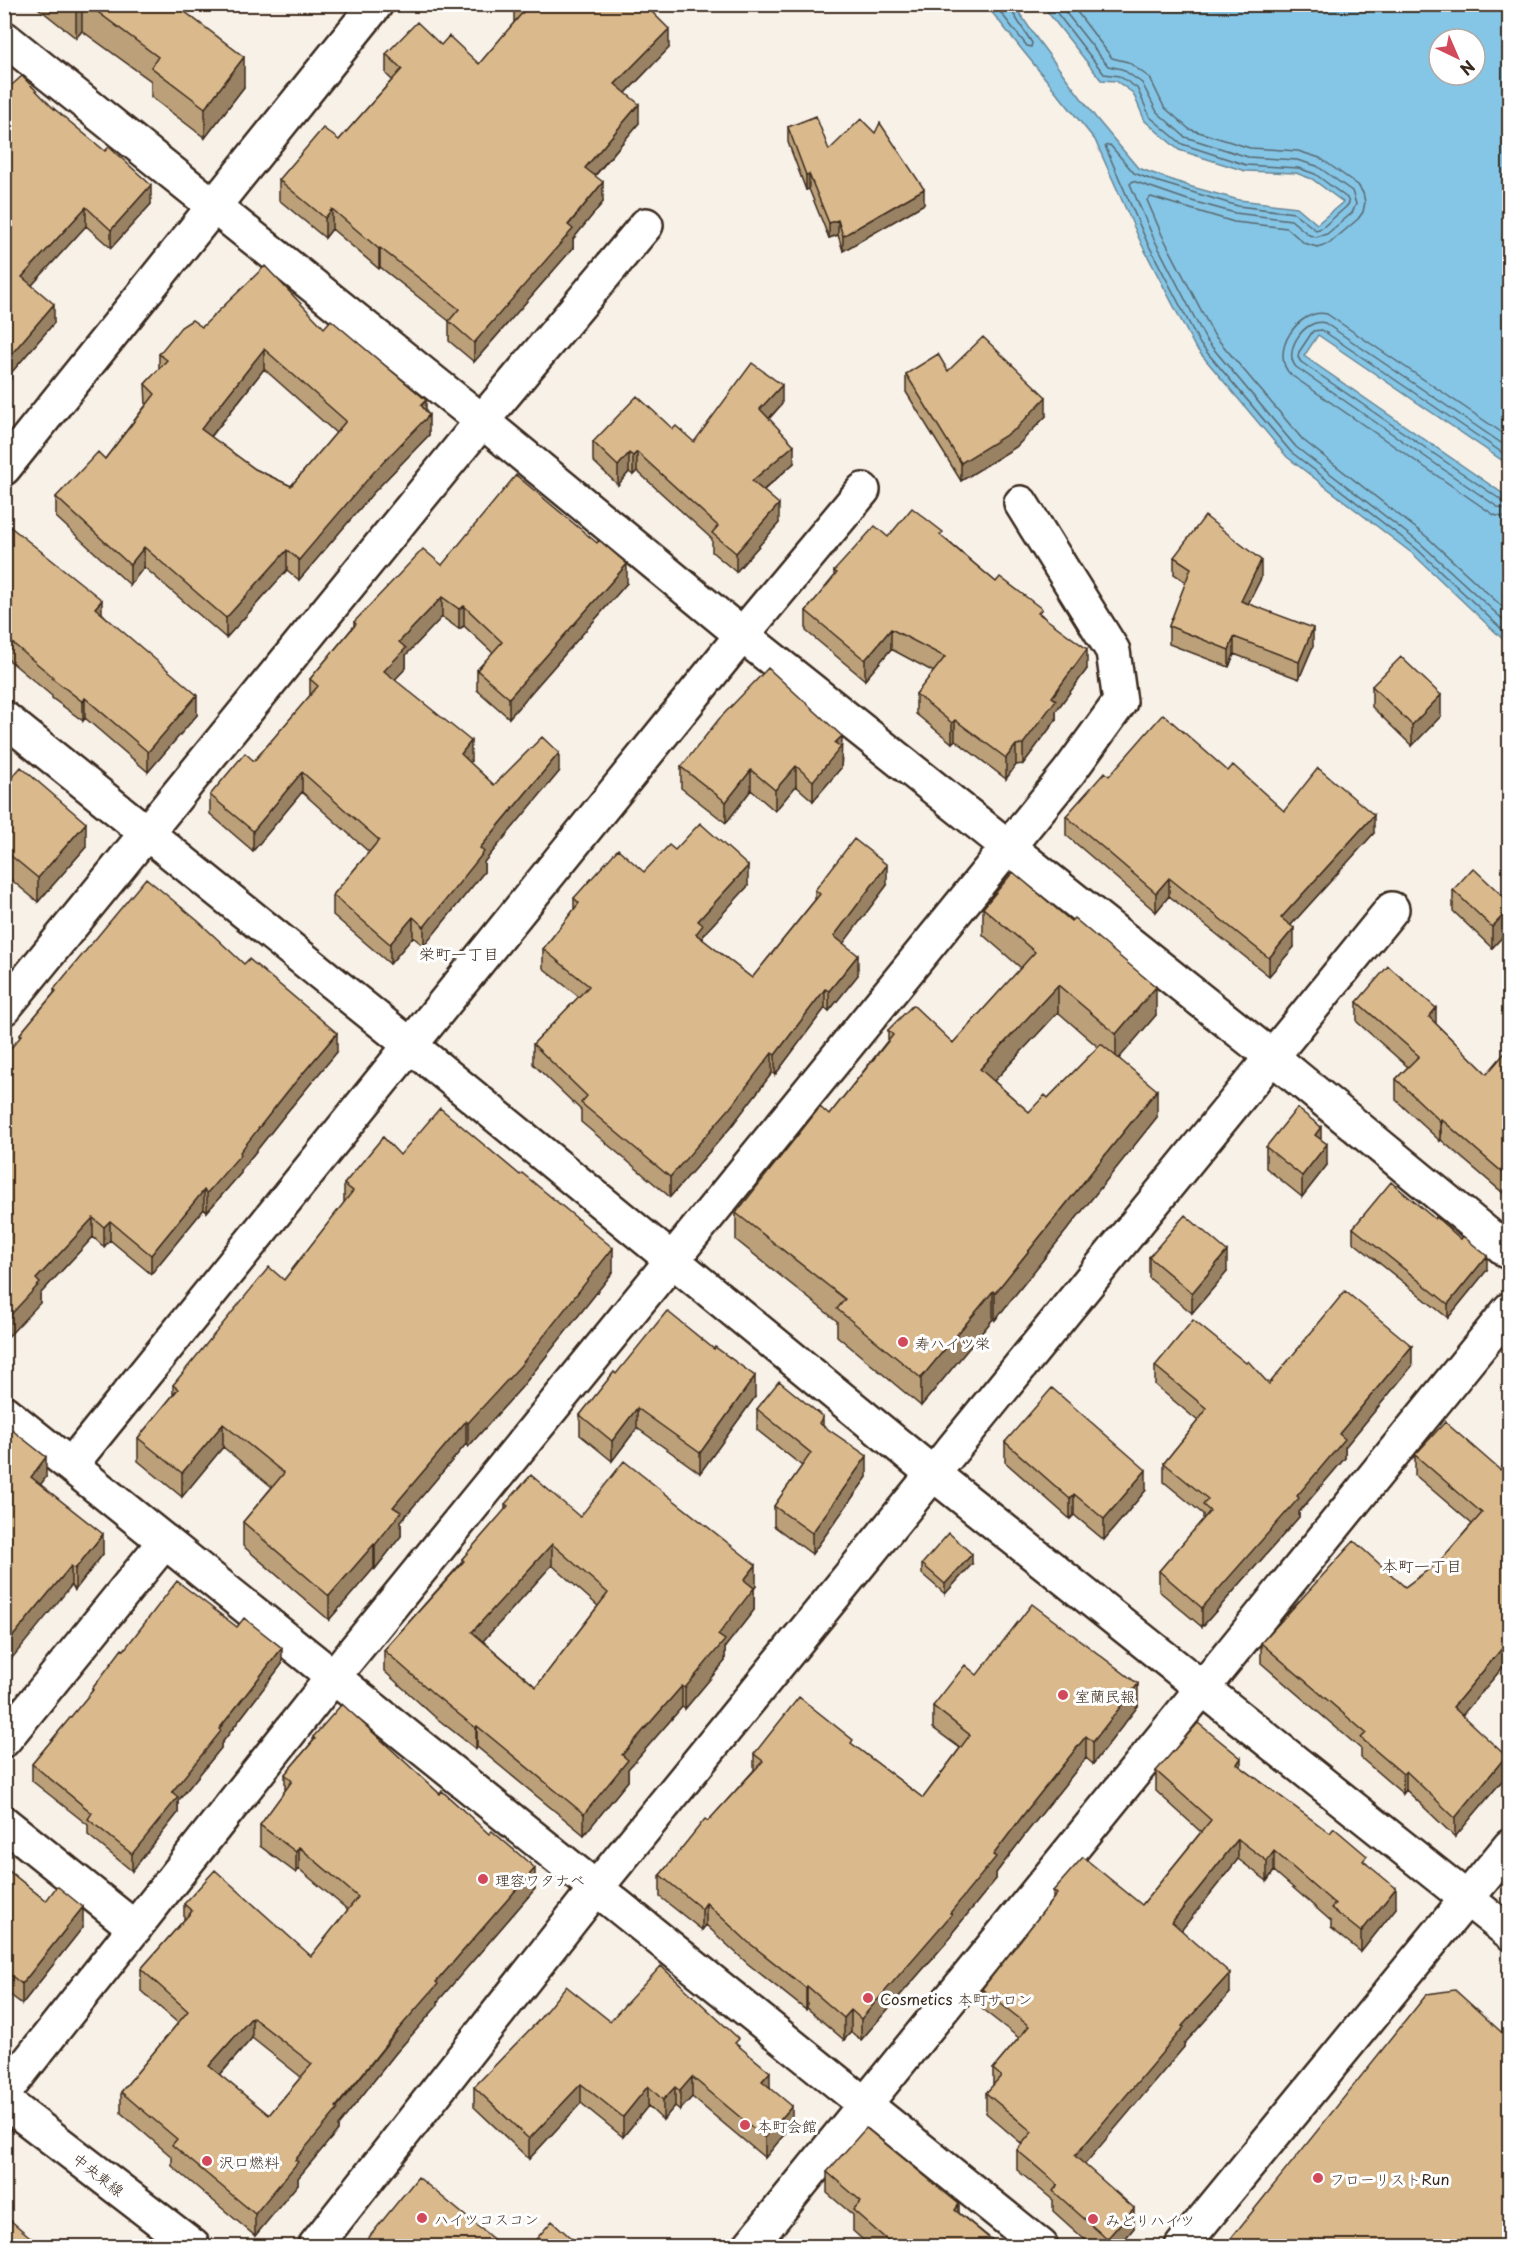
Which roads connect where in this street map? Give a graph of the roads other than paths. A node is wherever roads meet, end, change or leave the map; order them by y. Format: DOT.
graph roads {
  1 [pos="376,4"];
  2 [pos="4,38"];
  3 [pos="213,206"];
  4 [pos="646,225"];
  5 [pos="482,421"];
  6 [pos="4,468"];
  7 [pos="863,490"];
  8 [pos="1021,503"];
  9 [pos="742,636"];
  10 [pos="4,718"];
  11 [pos="146,832"];
  12 [pos="1007,848"];
  13 [pos="1392,909"];
  14 [pos="4,1008"];
  15 [pos="410,1045"];
  16 [pos="1272,1057"];
  17 [pos="1509,1253"];
  18 [pos="673,1261"];
  19 [pos="1509,1309"];
  20 [pos="4,1412"];
  21 [pos="71,1465"];
  22 [pos="932,1473"];
  23 [pos="165,1541"];
  24 [pos="333,1677"];
  25 [pos="1203,1690"];
  26 [pos="4,1740"];
  27 [pos="4,1823"];
  28 [pos="1509,1846"];
  29 [pos="597,1887"];
  30 [pos="1467,1899"];
  31 [pos="135,1928"];
  32 [pos="1509,1933"];
  33 [pos="4,2093"];
  34 [pos="4,2101"];
  35 [pos="865,2105"];
  36 [pos="193,2247"];
  37 [pos="315,2247"];
  38 [pos="750,2247"];
  39 [pos="1041,2247"];
  40 [pos="1182,2247"];
  1 -- 3 [label="street"];
  2 -- 3 [label="street"];
  3 -- 5 [label="street"];
  3 -- 6 [label="street"];
  4 -- 5 [label="street"];
  5 -- 9 [label="street"];
  5 -- 11 [label="street"];
  7 -- 9 [label="street"];
  8 -- 12 [label="street"];
  9 -- 12 [label="street"];
  9 -- 15 [label="street"];
  10 -- 11 [label="street"];
  11 -- 14 [label="street"];
  11 -- 15 [label="street"];
  12 -- 16 [label="street"];
  12 -- 18 [label="street"];
  13 -- 16 [label="street"];
  15 -- 18 [label="street"];
  15 -- 21 [label="street"];
  16 -- 17 [label="street"];
  16 -- 22 [label="street"];
  18 -- 22 [label="street"];
  18 -- 24 [label="street"];
  19 -- 25 [label="street"];
  20 -- 21 [label="street"];
  21 -- 23 [label="street"];
  22 -- 25 [label="street"];
  22 -- 29 [label="street"];
  23 -- 24 [label="street"];
  23 -- 26 [label="street"];
  24 -- 29 [label="street"];
  24 -- 31 [label="street"];
  25 -- 30 [label="street"];
  25 -- 35 [label="street"];
  27 -- 31 [label="street"];
  28 -- 30 [label="street"];
  29 -- 35 [label="street"];
  29 -- 37 [label="street"];
  30 -- 32 [label="street"];
  30 -- 40 [label="street"];
  31 -- 33 [label="street"];
  34 -- 36 [label="street, 中央東線"];
  35 -- 38 [label="street"];
  35 -- 39 [label="street"];
}
